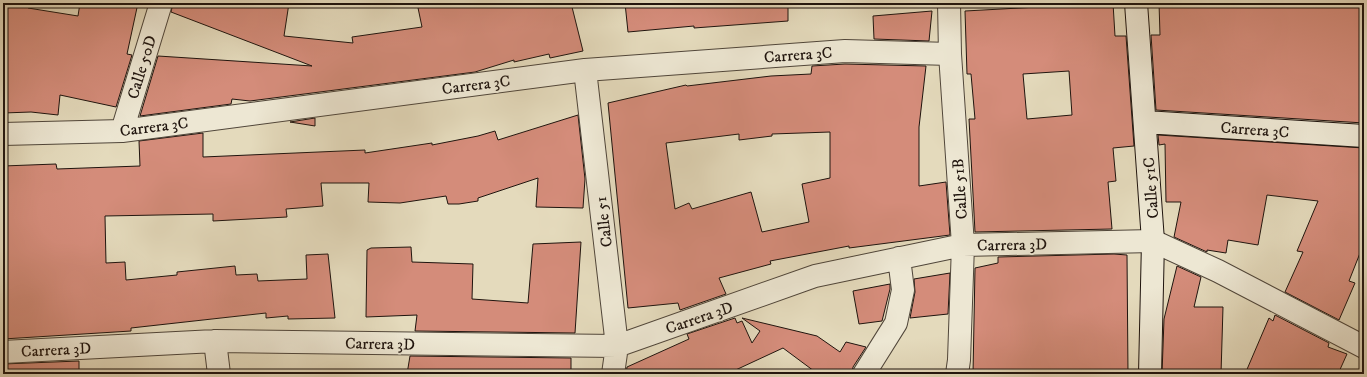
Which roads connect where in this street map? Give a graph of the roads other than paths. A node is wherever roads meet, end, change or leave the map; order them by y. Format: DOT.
graph roads {
  1 [pos="161,3"];
  2 [pos="949,3"];
  3 [pos="1136,3"];
  4 [pos="950,54"];
  5 [pos="585,70"];
  6 [pos="1145,122"];
  7 [pos="122,131"];
  8 [pos="3,134"];
  9 [pos="1364,136"];
  10 [pos="1154,240"];
  11 [pos="963,245"];
  12 [pos="900,258"];
  13 [pos="215,341"];
  14 [pos="617,346"];
  15 [pos="1364,347"];
  16 [pos="3,352"];
  17 [pos="219,374"];
  18 [pos="613,374"];
  19 [pos="864,374"];
  20 [pos="957,374"];
  21 [pos="1150,374"];
  1 -- 7 [label="street, Calle 50D"];
  2 -- 4 [label="street, Calle 51B"];
  3 -- 6 [label="street, Calle 51C"];
  4 -- 5 [label="street, Carrera 3C"];
  4 -- 11 [label="street, Calle 51B"];
  5 -- 7 [label="street, Carrera 3C"];
  5 -- 14 [label="street, Calle 51"];
  6 -- 9 [label="street, Carrera 3C"];
  6 -- 10 [label="street, Calle 51C"];
  7 -- 8 [label="street, Carrera 3C"];
  10 -- 11 [label="street, Carrera 3D"];
  10 -- 15 [label="street, Carrera 3D"];
  10 -- 21 [label="street, Calle 51C"];
  11 -- 12 [label="street, Carrera 3D"];
  11 -- 20 [label="street, Calle 51B"];
  12 -- 14 [label="street, Carrera 3D"];
  12 -- 19 [label="street"];
  13 -- 14 [label="street, Carrera 3D"];
  13 -- 16 [label="street, Carrera 3D"];
  13 -- 17 [label="street"];
  14 -- 18 [label="street, Calle 51"];
}
